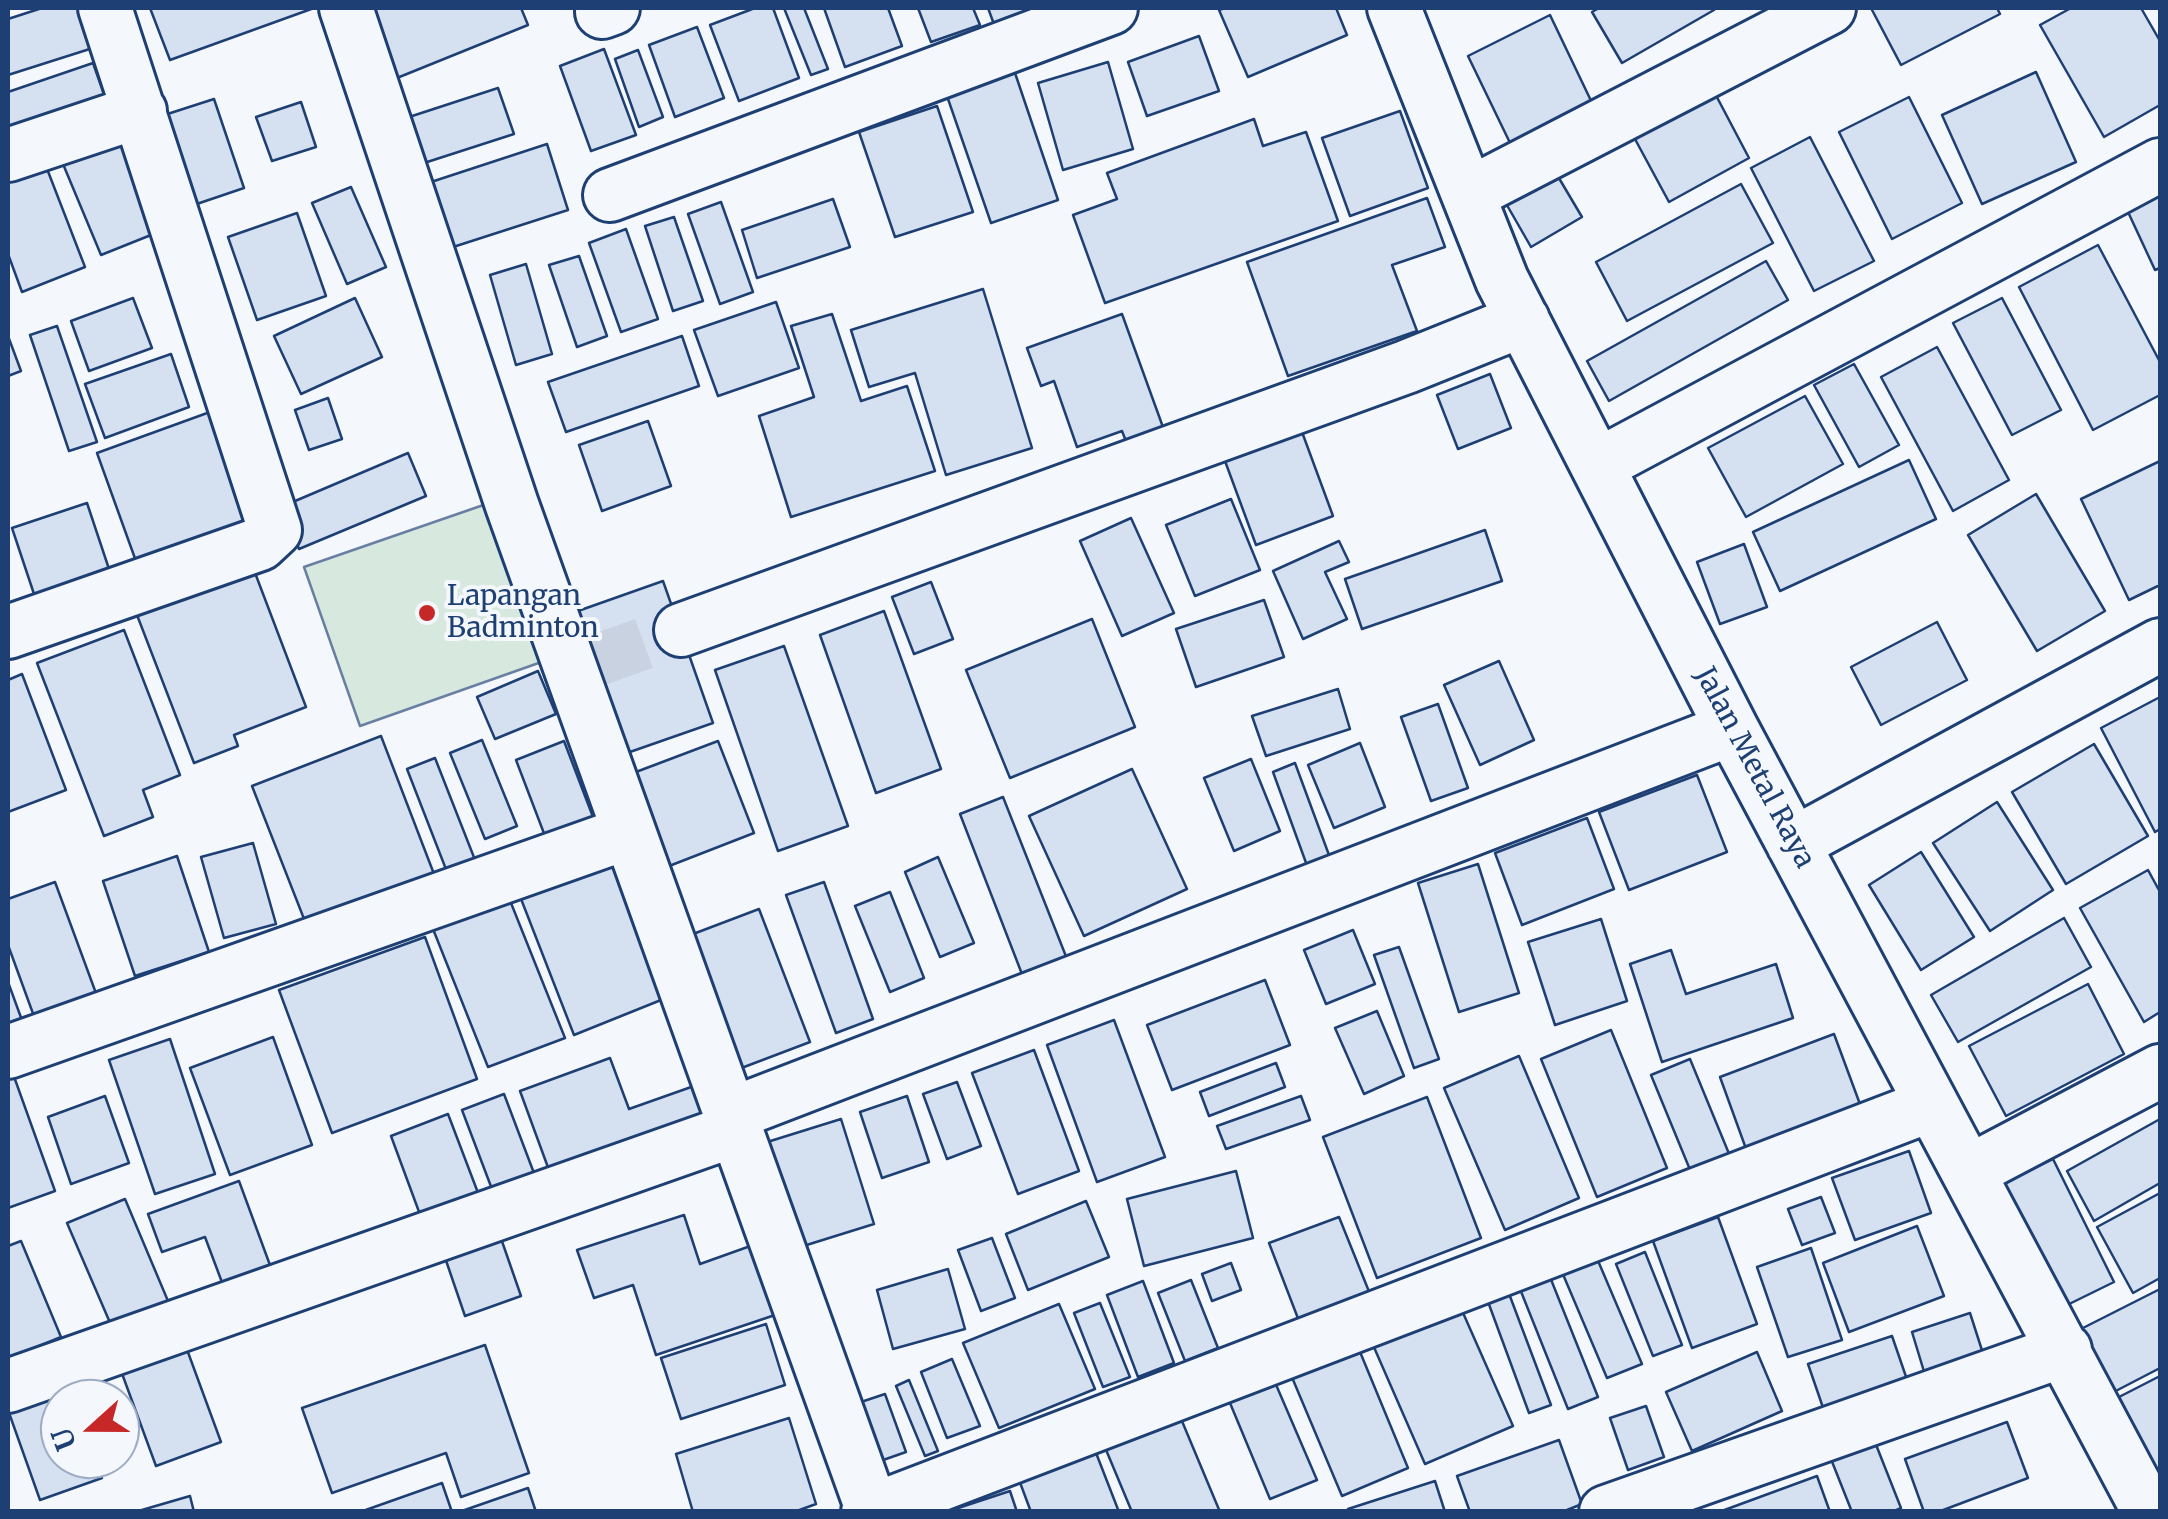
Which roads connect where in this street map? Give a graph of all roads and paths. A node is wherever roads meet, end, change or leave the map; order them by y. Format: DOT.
graph roads {
  1 [pos="105,8"];
  2 [pos="346,8"];
  3 [pos="1110,8"];
  4 [pos="1394,8"];
  5 [pos="1829,8"];
  6 [pos="140,111"];
  7 [pos="8,155"];
  8 [pos="2160,164"];
  9 [pos="1468,194"];
  10 [pos="610,196"];
  11 [pos="1523,320"];
  12 [pos="1600,464"];
  13 [pos="681,630"];
  14 [pos="8,632"];
  15 [pos="2160,644"];
  16 [pos="1732,729"];
  17 [pos="627,832"];
  18 [pos="1793,844"];
  19 [pos="8,1052"];
  20 [pos="2160,1071"];
  21 [pos="1931,1105"];
  22 [pos="732,1122"];
  23 [pos="1970,1170"];
  24 [pos="2065,1350"];
  25 [pos="8,1386"];
  26 [pos="2149,1492"];
  27 [pos="871,1511"];
  28 [pos="1606,1512"];
  1 -- 6 [label="street"];
  2 -- 17 [label="street"];
  3 -- 10 [label="street"];
  4 -- 9 [label="street, Jalan Metal Raya"];
  5 -- 9 [label="street"];
  6 -- 7 [label="street"];
  6 -- 14 [label="street"];
  8 -- 12 [label="street"];
  9 -- 11 [label="street, Jalan Metal Raya"];
  11 -- 12 [label="street, Jalan Metal Raya"];
  11 -- 13 [label="street"];
  12 -- 16 [label="street, Jalan Metal Raya"];
  15 -- 18 [label="street"];
  16 -- 18 [label="street, Jalan Metal Raya"];
  16 -- 22 [label="street"];
  17 -- 19 [label="street"];
  17 -- 22 [label="street"];
  18 -- 21 [label="street, Jalan Metal Raya"];
  20 -- 23 [label="street"];
  21 -- 23 [label="street, Jalan Metal Raya"];
  21 -- 27 [label="street"];
  22 -- 25 [label="street"];
  22 -- 27 [label="street"];
  23 -- 24 [label="street, Jalan Metal Raya"];
  24 -- 26 [label="street, Jalan Metal Raya"];
  24 -- 28 [label="street"];
}
